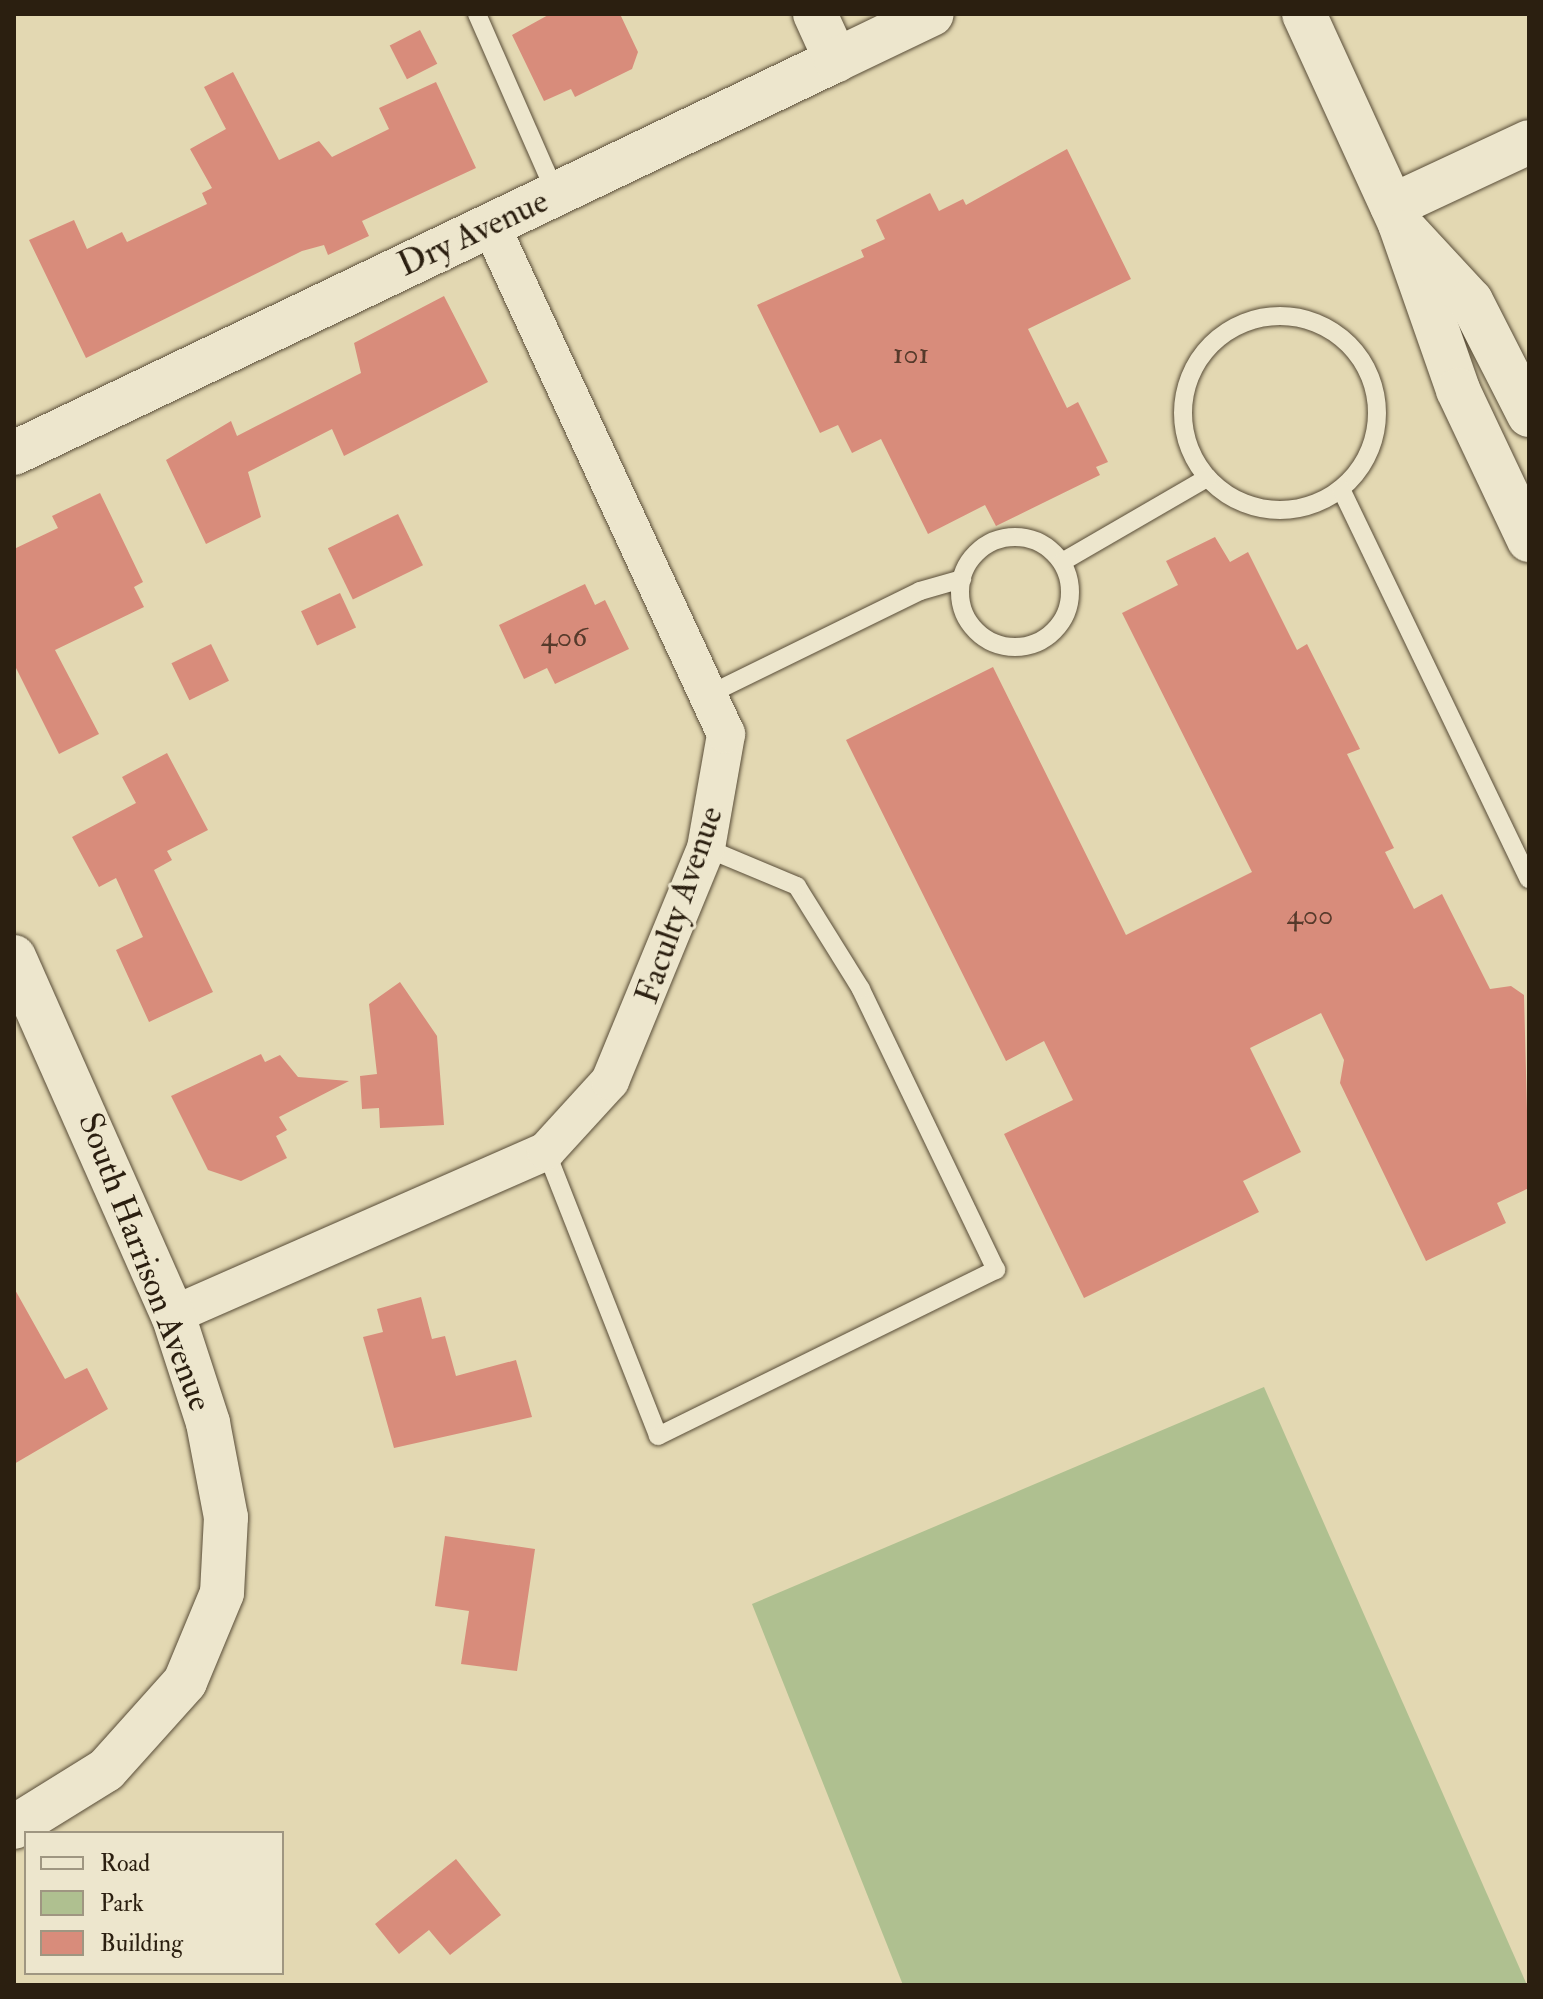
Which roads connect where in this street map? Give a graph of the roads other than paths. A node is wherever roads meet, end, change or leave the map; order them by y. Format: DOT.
graph roads {
  1 [pos="477,14"];
  2 [pos="815,14"];
  3 [pos="932,14"];
  4 [pos="1304,14"];
  5 [pos="836,60"];
  6 [pos="1529,142"];
  7 [pos="556,194"];
  8 [pos="1396,215"];
  9 [pos="490,224"];
  10 [pos="1529,415"];
  11 [pos="14,453"];
  12 [pos="1207,478"];
  13 [pos="1341,489"];
  14 [pos="1529,540"];
  15 [pos="1062,562"];
  16 [pos="962,579"];
  17 [pos="712,693"];
  18 [pos="706,848"];
  19 [pos="1529,879"];
  20 [pos="14,957"];
  21 [pos="546,1151"];
  22 [pos="173,1315"];
  23 [pos="14,1827"];
  1 -- 7 [label="lane"];
  2 -- 5 [label="street"];
  3 -- 5 [label="street, Dry Avenue"];
  4 -- 8 [label="street"];
  5 -- 7 [label="street, Dry Avenue"];
  6 -- 8 [label="street"];
  7 -- 9 [label="street, Dry Avenue"];
  8 -- 10 [label="street"];
  8 -- 14 [label="street"];
  9 -- 11 [label="street, Dry Avenue"];
  9 -- 17 [label="street, Faculty Avenue"];
  12 -- 13 [label="lane"];
  12 -- 13 [label="lane"];
  12 -- 15 [label="lane"];
  13 -- 19 [label="lane"];
  15 -- 16 [label="lane"];
  15 -- 16 [label="lane"];
  16 -- 17 [label="lane"];
  17 -- 18 [label="street, Faculty Avenue"];
  18 -- 21 [label="street, Faculty Avenue"];
  18 -- 21 [label="lane"];
  20 -- 22 [label="street, South Harrison Avenue"];
  21 -- 22 [label="street, Faculty Avenue"];
  22 -- 23 [label="street, South Harrison Avenue"];
}
